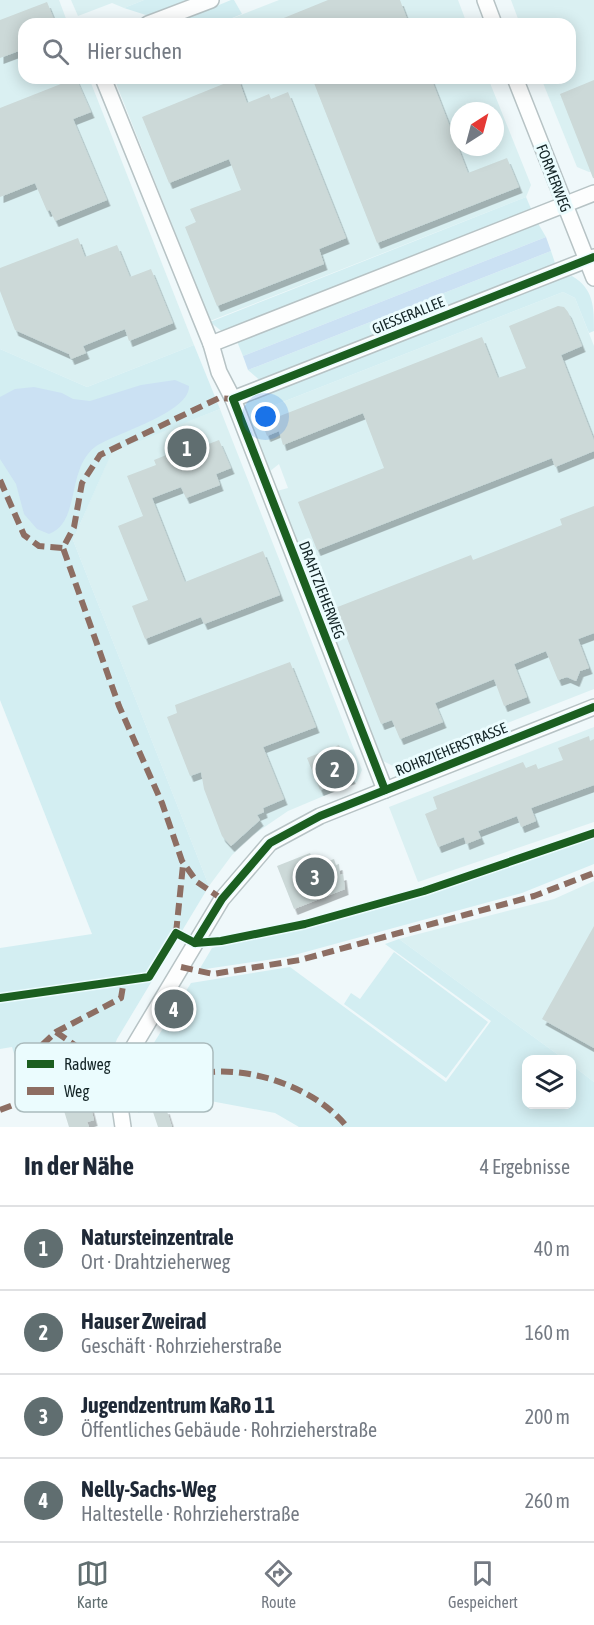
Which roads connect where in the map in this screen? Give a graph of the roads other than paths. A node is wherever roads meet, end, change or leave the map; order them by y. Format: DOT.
graph roads {
  1 [pos="211,0"];
  2 [pos="484,0"];
  3 [pos="164,18"];
  4 [pos="492,18"];
  5 [pos="105,84"];
  6 [pos="517,84"];
  7 [pos="594,193"];
  8 [pos="565,204"];
  9 [pos="590,258"];
  10 [pos="594,278"];
  11 [pos="211,344"];
  12 [pos="233,399"];
  13 [pos="594,707"];
  14 [pos="385,790"];
  15 [pos="136,1043"];
  16 [pos="121,1112"];
  17 [pos="123,1127"];
  1 -- 3 [label="street"];
  2 -- 4 [label="street"];
  5 -- 11 [label="street, DRAHTZIEHERWEG"];
  6 -- 8 [label="street, FORMERWEG"];
  7 -- 8 [label="street"];
  8 -- 9 [label="street, FORMERWEG"];
  8 -- 11 [label="street"];
  9 -- 10 [label="street, FORMERWEG"];
  9 -- 12 [label="street, GIESSERALLEE"];
  11 -- 12 [label="street, DRAHTZIEHERWEG"];
  12 -- 14 [label="street, DRAHTZIEHERWEG"];
  13 -- 14 [label="street, ROHRZIEHERSTRASSE"];
  14 -- 15 [label="street, ROHRZIEHERSTRASSE"];
  16 -- 17 [label="street, ROHRZIEHERSTRASSE"];
}
